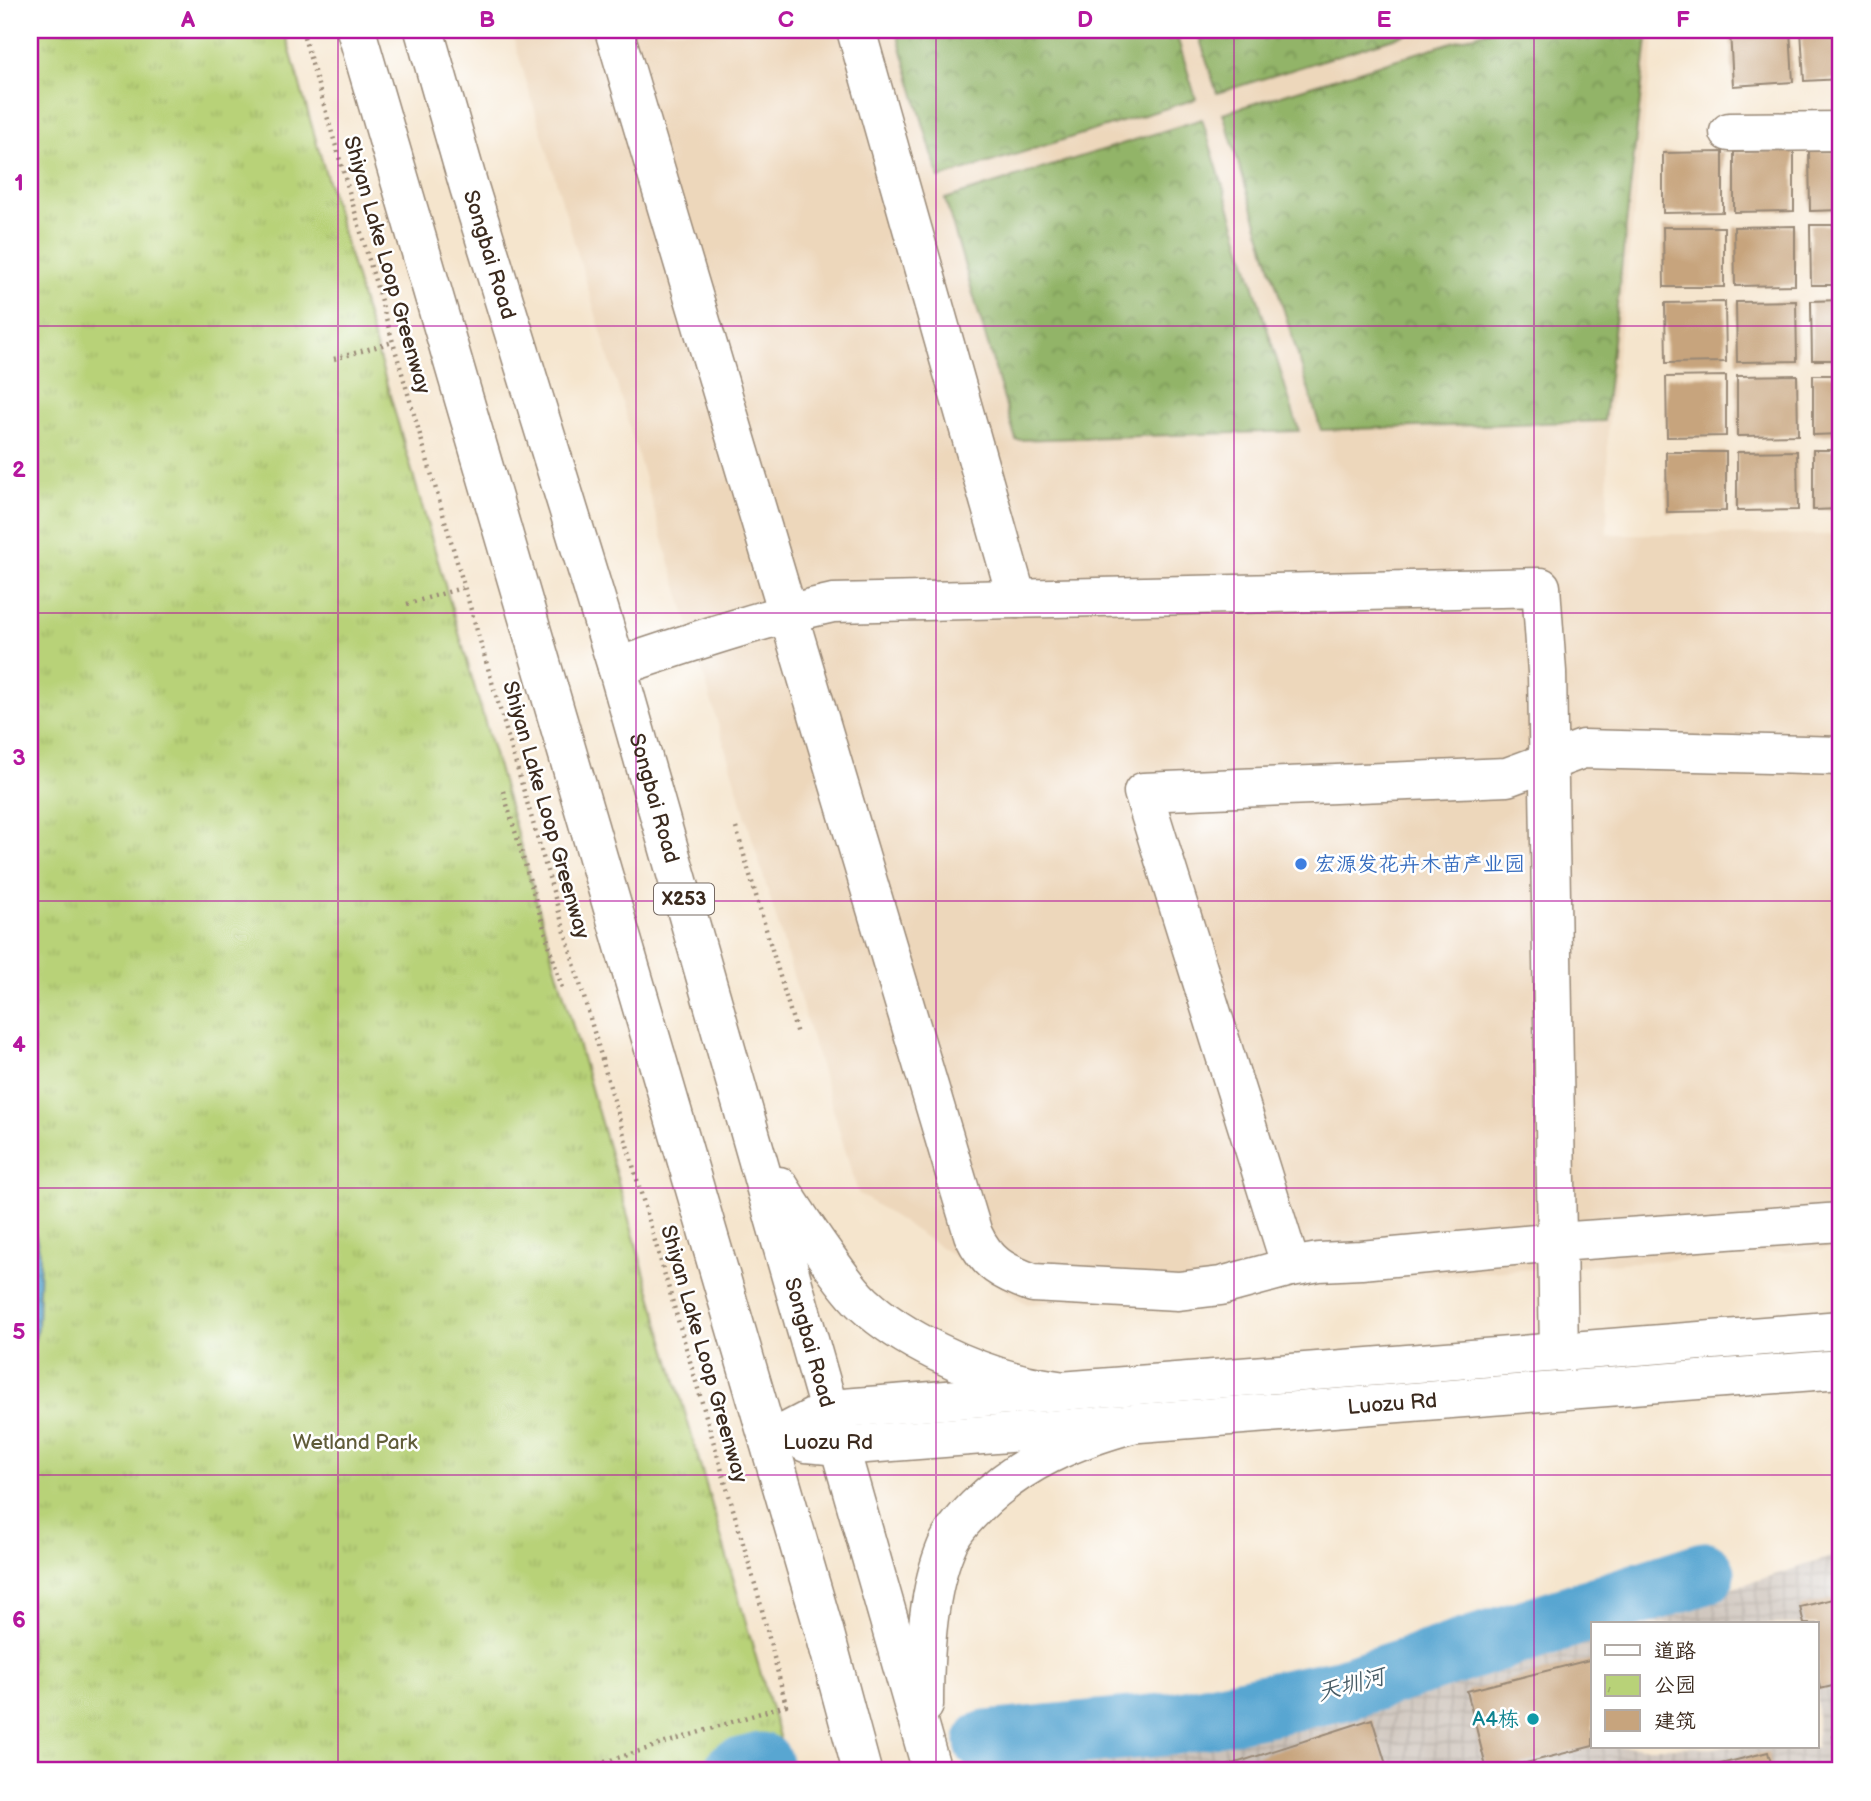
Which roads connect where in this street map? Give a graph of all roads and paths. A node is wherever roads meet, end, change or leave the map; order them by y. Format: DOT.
graph roads {
  1 [pos="302,30"];
  2 [pos="356,30"];
  3 [pos="424,30"];
  4 [pos="614,30"];
  5 [pos="856,30"];
  6 [pos="1841,131"];
  7 [pos="1729,132"];
  8 [pos="393,341"];
  9 [pos="334,359"];
  10 [pos="464,587"];
  11 [pos="1017,599"];
  12 [pos="407,604"];
  13 [pos="788,613"];
  14 [pos="617,667"];
  15 [pos="1841,756"];
  16 [pos="1548,762"];
  17 [pos="503,791"];
  18 [pos="736,828"];
  19 [pos="562,988"];
  20 [pos="797,1034"];
  21 [pos="751,1132"];
  22 [pos="1841,1222"];
  23 [pos="1557,1242"];
  24 [pos="1291,1267"];
  25 [pos="1841,1330"];
  26 [pos="1559,1352"];
  27 [pos="1841,1369"];
  28 [pos="1063,1391"];
  29 [pos="830,1409"];
  30 [pos="1135,1423"];
  31 [pos="768,1441"];
  32 [pos="840,1446"];
  33 [pos="930,1762"];
  34 [pos="576,1771"];
  35 [pos="862,1771"];
  1 -- 8 [label="path, Shiyan Lake Loop Greenway"];
  2 -- 31 [label="main road"];
  3 -- 14 [label="main road, Songbai Road / X253"];
  4 -- 13 [label="main road"];
  5 -- 11 [label="main road"];
  6 -- 7 [label="main road"];
  8 -- 9 [label="path"];
  8 -- 10 [label="path, Shiyan Lake Loop Greenway"];
  10 -- 12 [label="path"];
  10 -- 34 [label="path, Shiyan Lake Loop Greenway"];
  11 -- 13 [label="main road"];
  11 -- 16 [label="main road"];
  13 -- 14 [label="main road"];
  13 -- 24 [label="main road"];
  14 -- 21 [label="main road, Songbai Road / X253"];
  15 -- 16 [label="main road"];
  16 -- 23 [label="main road"];
  16 -- 24 [label="main road"];
  17 -- 19 [label="path"];
  18 -- 20 [label="path"];
  21 -- 28 [label="main road"];
  21 -- 29 [label="main road, Songbai Road / X253"];
  22 -- 23 [label="main road"];
  23 -- 24 [label="main road"];
  23 -- 26 [label="main road"];
  25 -- 26 [label="main road, Luozu Rd"];
  26 -- 28 [label="main road, Luozu Rd"];
  27 -- 30 [label="main road, Luozu Rd"];
  28 -- 29 [label="main road, Luozu Rd"];
  29 -- 31 [label="main road, Luozu Rd"];
  29 -- 32 [label="main road, Songbai Road / X253"];
  30 -- 32 [label="main road, Luozu Rd"];
  30 -- 33 [label="main road"];
  31 -- 32 [label="main road, Luozu Rd"];
  31 -- 35 [label="main road"];
  32 -- 33 [label="main road, Songbai Road / X253"];
}
